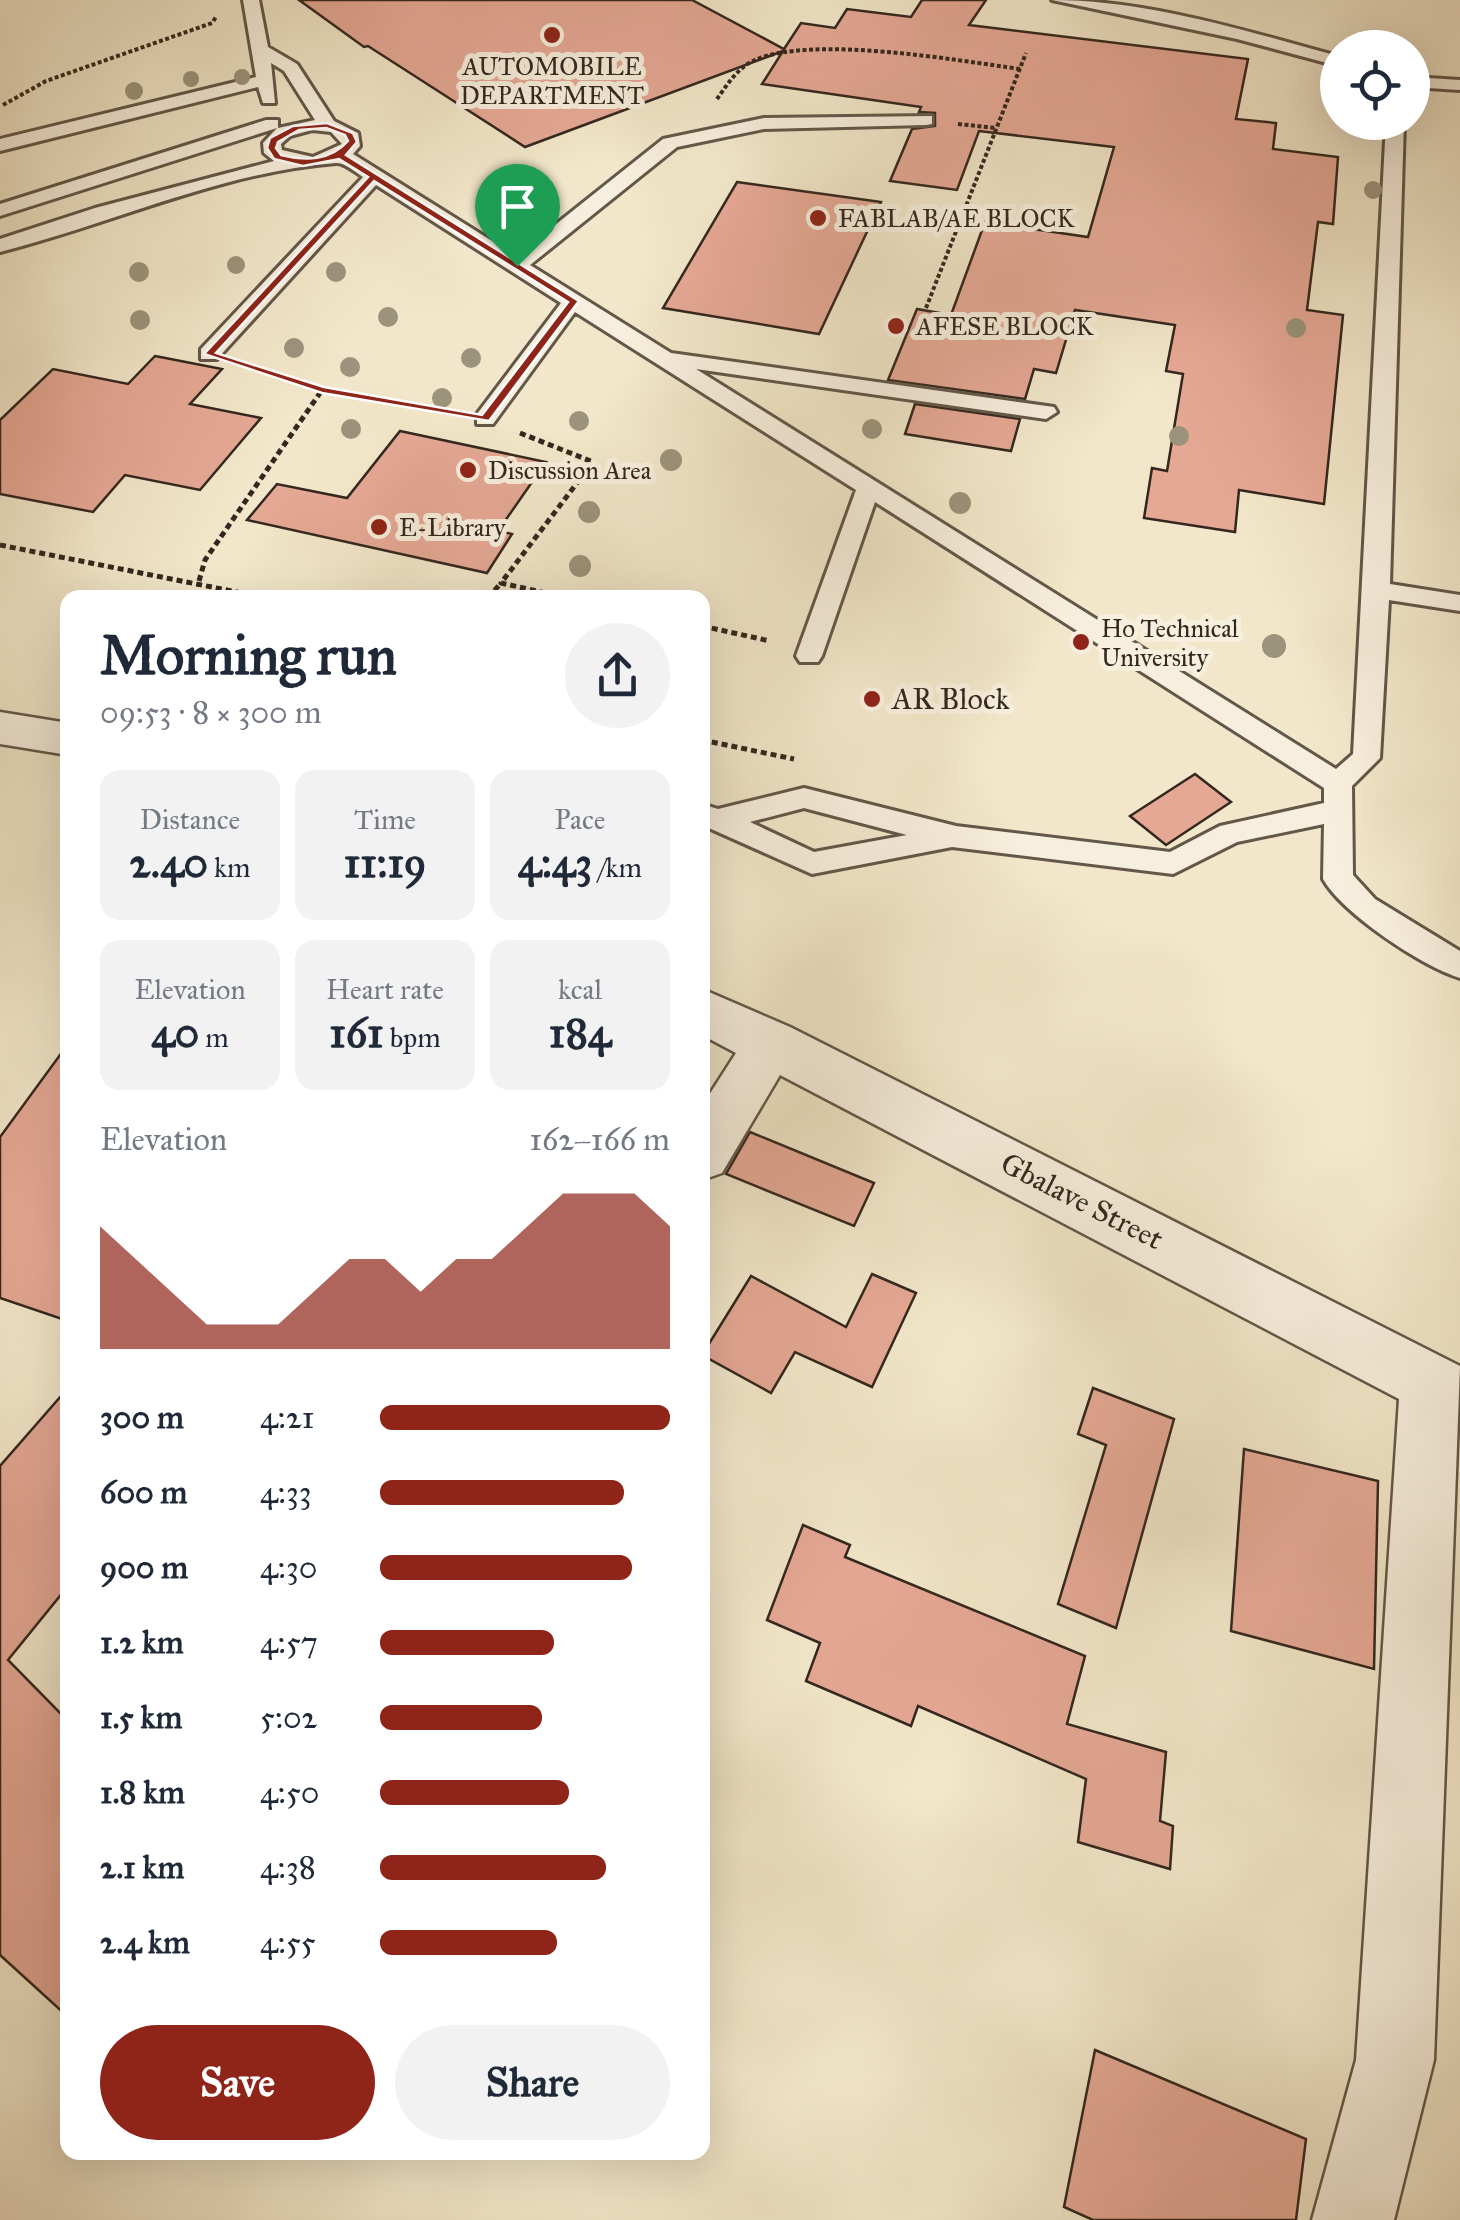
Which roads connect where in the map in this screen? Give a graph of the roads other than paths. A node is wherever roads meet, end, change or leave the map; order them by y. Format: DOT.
graph roads {
  1 [pos="251,0"];
  2 [pos="1060,0"];
  3 [pos="261,50"];
  4 [pos="1320,56"];
  5 [pos="266,80"];
  6 [pos="1430,83"];
  7 [pos="1460,85"];
  8 [pos="926,120"];
  9 [pos="327,125"];
  10 [pos="273,135"];
  11 [pos="1395,140"];
  12 [pos="0,145"];
  13 [pos="340,156"];
  14 [pos="293,162"];
  15 [pos="373,176"];
  16 [pos="0,210"];
  17 [pos="0,225"];
  18 [pos="0,246"];
  19 [pos="517,266"];
  20 [pos="574,301"];
  21 [pos="209,354"];
  22 [pos="663,357"];
  23 [pos="1046,412"];
  24 [pos="485,419"];
  25 [pos="868,489"];
  26 [pos="1378,590"];
  27 [pos="1460,603"];
  28 [pos="810,653"];
  29 [pos="0,728"];
  30 [pos="60,737"];
  31 [pos="1338,797"];
  32 [pos="710,816"];
  33 [pos="956,837"];
  34 [pos="1460,966"];
  35 [pos="710,1014"];
  36 [pos="771,1043"];
  37 [pos="710,1143"];
  38 [pos="1445,1390"];
  39 [pos="1353,2220"];
  1 -- 3 [label="lane"];
  2 -- 4 [label="lane"];
  3 -- 5 [label="lane"];
  3 -- 9 [label="lane"];
  5 -- 10 [label="lane"];
  5 -- 12 [label="lane"];
  6 -- 7 [label="lane"];
  8 -- 19 [label="lane"];
  9 -- 10 [label="lane"];
  9 -- 13 [label="lane"];
  10 -- 14 [label="lane"];
  10 -- 16 [label="lane"];
  10 -- 17 [label="lane"];
  11 -- 26 [label="lane"];
  13 -- 14 [label="lane"];
  13 -- 15 [label="lane"];
  14 -- 18 [label="lane"];
  15 -- 19 [label="lane"];
  15 -- 21 [label="lane"];
  19 -- 20 [label="lane"];
  20 -- 22 [label="lane"];
  20 -- 24 [label="lane"];
  22 -- 23 [label="lane"];
  22 -- 25 [label="lane"];
  25 -- 28 [label="lane"];
  25 -- 31 [label="lane"];
  26 -- 27 [label="lane"];
  26 -- 31 [label="lane"];
  29 -- 30 [label="street"];
  31 -- 33 [label="lane"];
  31 -- 34 [label="lane"];
  32 -- 33 [label="lane"];
  32 -- 33 [label="lane"];
  35 -- 36 [label="street, Gbalave Street"];
  36 -- 37 [label="street"];
  36 -- 38 [label="street, Gbalave Street"];
  38 -- 39 [label="street"];
}
